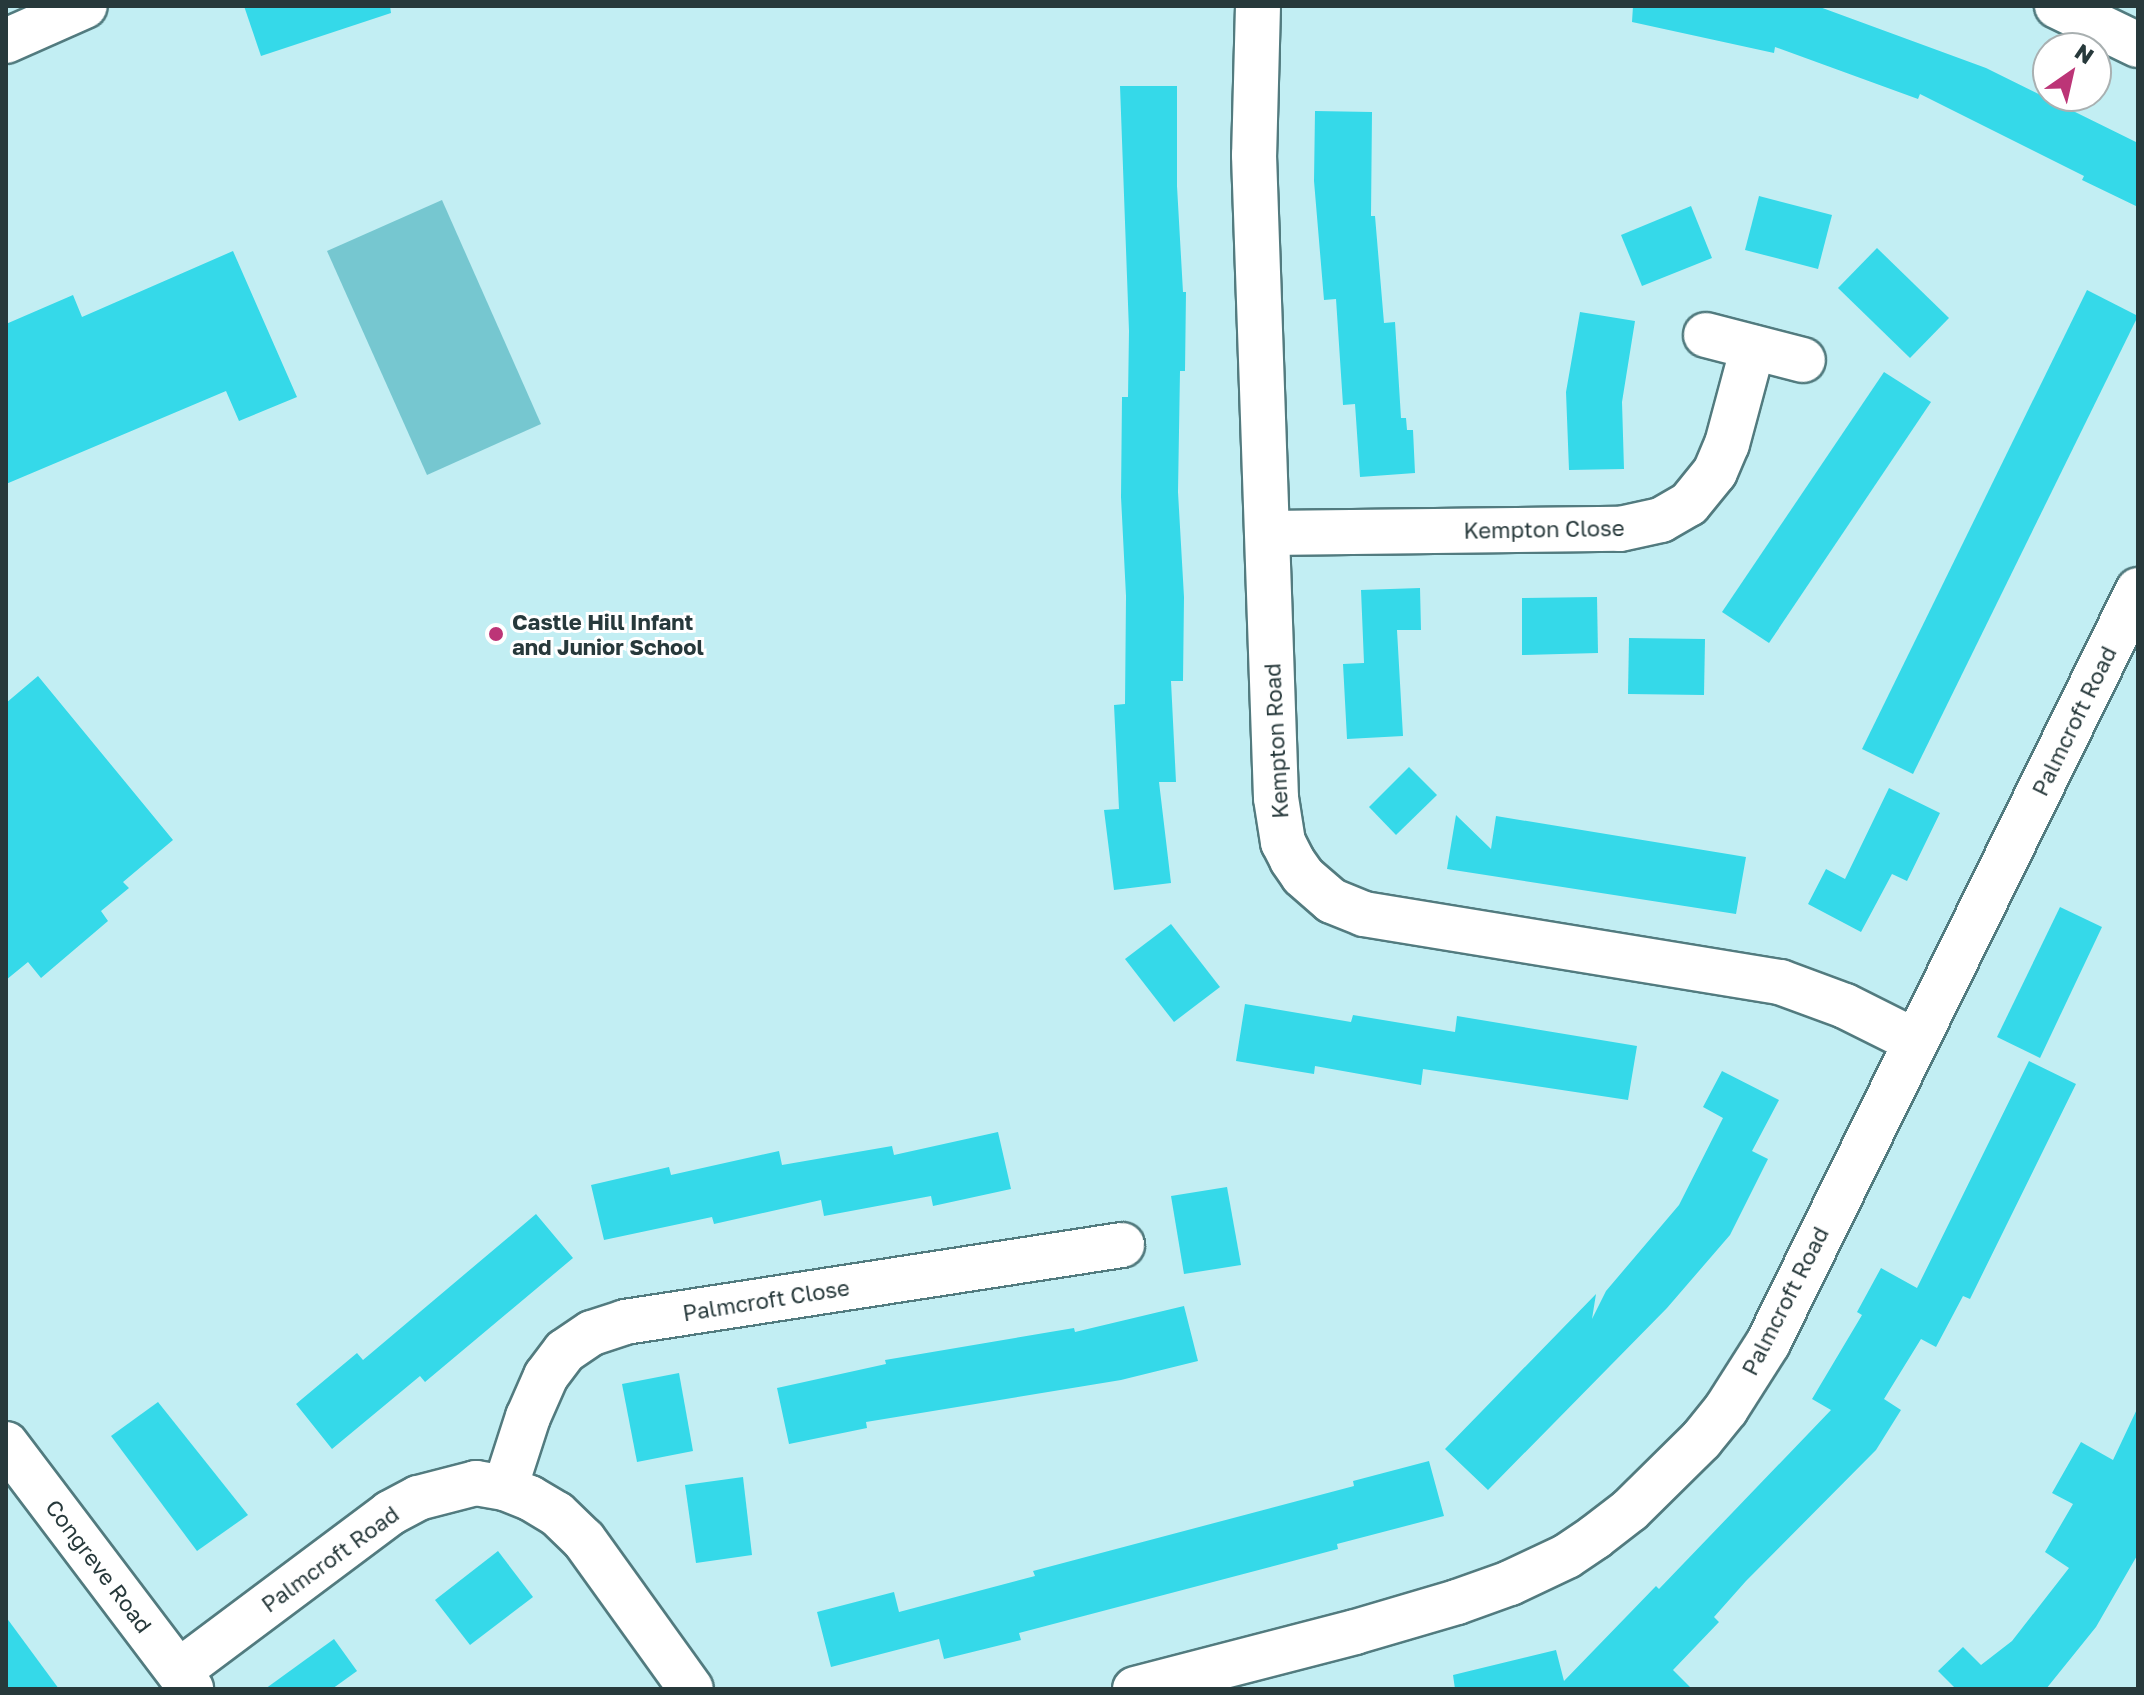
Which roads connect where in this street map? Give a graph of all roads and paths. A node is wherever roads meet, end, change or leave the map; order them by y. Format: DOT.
graph roads {
  1 [pos="1258,6"];
  2 [pos="2057,6"];
  3 [pos="62,10"];
  4 [pos="6,41"];
  5 [pos="2138,45"];
  6 [pos="1706,335"];
  7 [pos="1753,347"];
  8 [pos="1803,360"];
  9 [pos="1269,533"];
  10 [pos="2138,590"];
  11 [pos="1915,1041"];
  12 [pos="1122,1245"];
  13 [pos="6,1444"];
  14 [pos="505,1488"];
  15 [pos="185,1680"];
  16 [pos="691,1689"];
  17 [pos="1135,1689"];
  1 -- 9 [label="street, Kempton Road"];
  2 -- 5 [label="street"];
  3 -- 4 [label="street"];
  6 -- 7 [label="street"];
  7 -- 8 [label="street"];
  7 -- 9 [label="street, Kempton Close"];
  9 -- 11 [label="street, Kempton Road"];
  10 -- 11 [label="street, Palmcroft Road"];
  11 -- 17 [label="street, Palmcroft Road"];
  12 -- 14 [label="street, Palmcroft Close"];
  13 -- 15 [label="street, Congreve Road"];
  14 -- 15 [label="street, Palmcroft Road"];
  14 -- 16 [label="street, Palmcroft Road"];
}
